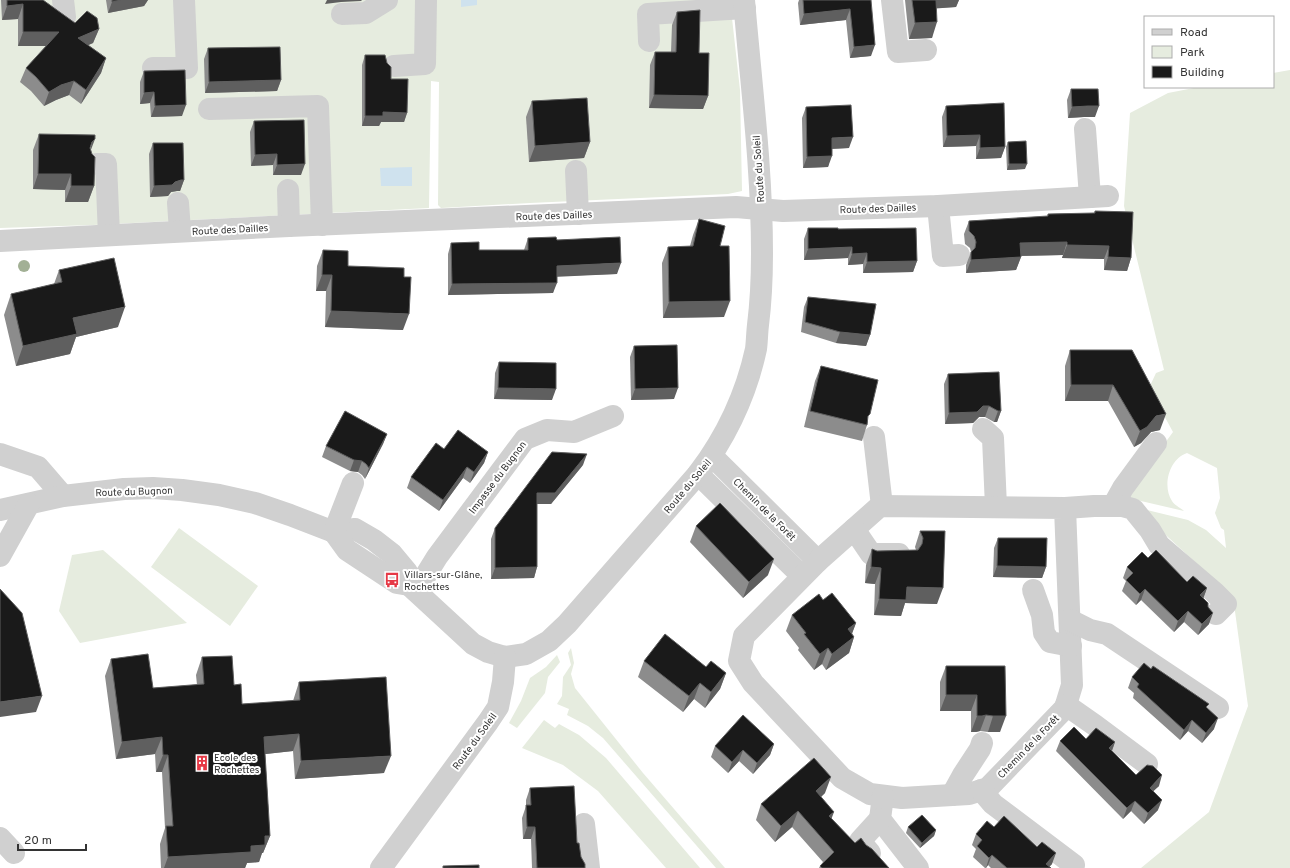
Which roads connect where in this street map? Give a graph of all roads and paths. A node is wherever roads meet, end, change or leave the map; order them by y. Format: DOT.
graph roads {
  1 [pos="184,0"];
  2 [pos="387,0"];
  3 [pos="426,0"];
  4 [pos="892,0"];
  5 [pos="744,4"];
  6 [pos="342,14"];
  7 [pos="649,41"];
  8 [pos="926,50"];
  9 [pos="394,66"];
  10 [pos="152,68"];
  11 [pos="209,109"];
  12 [pos="1085,129"];
  13 [pos="97,164"];
  14 [pos="576,171"];
  15 [pos="288,190"];
  16 [pos="178,204"];
  17 [pos="938,206"];
  18 [pos="761,209"];
  19 [pos="578,214"];
  20 [pos="322,225"];
  21 [pos="289,226"];
  22 [pos="180,231"];
  23 [pos="109,235"];
  24 [pos="0,241"];
  25 [pos="958,255"];
  26 [pos="613,416"];
  27 [pos="983,429"];
  28 [pos="874,437"];
  29 [pos="1156,443"];
  30 [pos="0,454"];
  31 [pos="712,456"];
  32 [pos="698,474"];
  33 [pos="353,483"];
  34 [pos="63,496"];
  35 [pos="29,504"];
  36 [pos="882,506"];
  37 [pos="1113,506"];
  38 [pos="996,507"];
  39 [pos="1065,508"];
  40 [pos="0,510"];
  41 [pos="854,529"];
  42 [pos="334,532"];
  43 [pos="905,554"];
  44 [pos="0,556"];
  45 [pos="818,561"];
  46 [pos="802,576"];
  47 [pos="413,588"];
  48 [pos="1033,590"];
  49 [pos="1216,614"];
  50 [pos="1070,620"];
  51 [pos="1071,646"];
  52 [pos="505,656"];
  53 [pos="1066,705"];
  54 [pos="1218,708"];
  55 [pos="982,743"];
  56 [pos="1147,764"];
  57 [pos="981,790"];
  58 [pos="952,795"];
  59 [pos="883,796"];
  60 [pos="880,819"];
  61 [pos="584,824"];
  62 [pos="870,854"];
  63 [pos="1074,865"];
  64 [pos="381,868"];
  65 [pos="589,868"];
  66 [pos="918,868"];
  1 -- 10 [label="street"];
  2 -- 6 [label="street"];
  3 -- 9 [label="street"];
  4 -- 8 [label="street"];
  5 -- 7 [label="street"];
  5 -- 18 [label="street, Route du Soleil"];
  11 -- 20 [label="street"];
  12 -- 17 [label="street, Route des Dailles"];
  13 -- 23 [label="street"];
  14 -- 19 [label="street"];
  15 -- 21 [label="street"];
  16 -- 22 [label="street"];
  17 -- 18 [label="street, Route des Dailles"];
  17 -- 25 [label="street"];
  18 -- 19 [label="street, Route des Dailles"];
  18 -- 31 [label="street, Route du Soleil"];
  19 -- 20 [label="street, Route des Dailles"];
  20 -- 21 [label="street, Route des Dailles"];
  21 -- 22 [label="street, Route des Dailles"];
  22 -- 23 [label="street, Route des Dailles"];
  23 -- 24 [label="street, Route des Dailles"];
  26 -- 47 [label="street, Impasse du Bugnon"];
  27 -- 38 [label="street"];
  28 -- 36 [label="street"];
  29 -- 37 [label="street"];
  30 -- 34 [label="street"];
  31 -- 32 [label="street, Route du Soleil"];
  31 -- 45 [label="street, Chemin de la Forêt"];
  32 -- 46 [label="street"];
  32 -- 52 [label="street, Route du Soleil"];
  33 -- 42 [label="street"];
  34 -- 35 [label="street, Route du Bugnon"];
  34 -- 42 [label="street, Route du Bugnon"];
  35 -- 40 [label="street, Route du Bugnon"];
  35 -- 44 [label="street"];
  36 -- 38 [label="street"];
  36 -- 41 [label="street, Chemin de la Forêt"];
  37 -- 39 [label="street"];
  37 -- 49 [label="street"];
  38 -- 39 [label="street"];
  39 -- 50 [label="street, Chemin de la Forêt"];
  41 -- 43 [label="street"];
  41 -- 45 [label="street, Chemin de la Forêt"];
  42 -- 47 [label="street"];
  45 -- 46 [label="street, Chemin de la Forêt"];
  46 -- 59 [label="street, Chemin de la Forêt"];
  47 -- 52 [label="street"];
  48 -- 51 [label="street"];
  50 -- 51 [label="street, Chemin de la Forêt"];
  50 -- 54 [label="street"];
  51 -- 53 [label="street, Chemin de la Forêt"];
  52 -- 64 [label="street, Route du Soleil"];
  53 -- 56 [label="street"];
  53 -- 57 [label="street, Chemin de la Forêt"];
  55 -- 58 [label="street"];
  57 -- 58 [label="street, Chemin de la Forêt"];
  57 -- 63 [label="street"];
  58 -- 59 [label="street, Chemin de la Forêt"];
  59 -- 60 [label="street"];
  60 -- 62 [label="street"];
  60 -- 66 [label="street"];
  61 -- 65 [label="street"];
}
